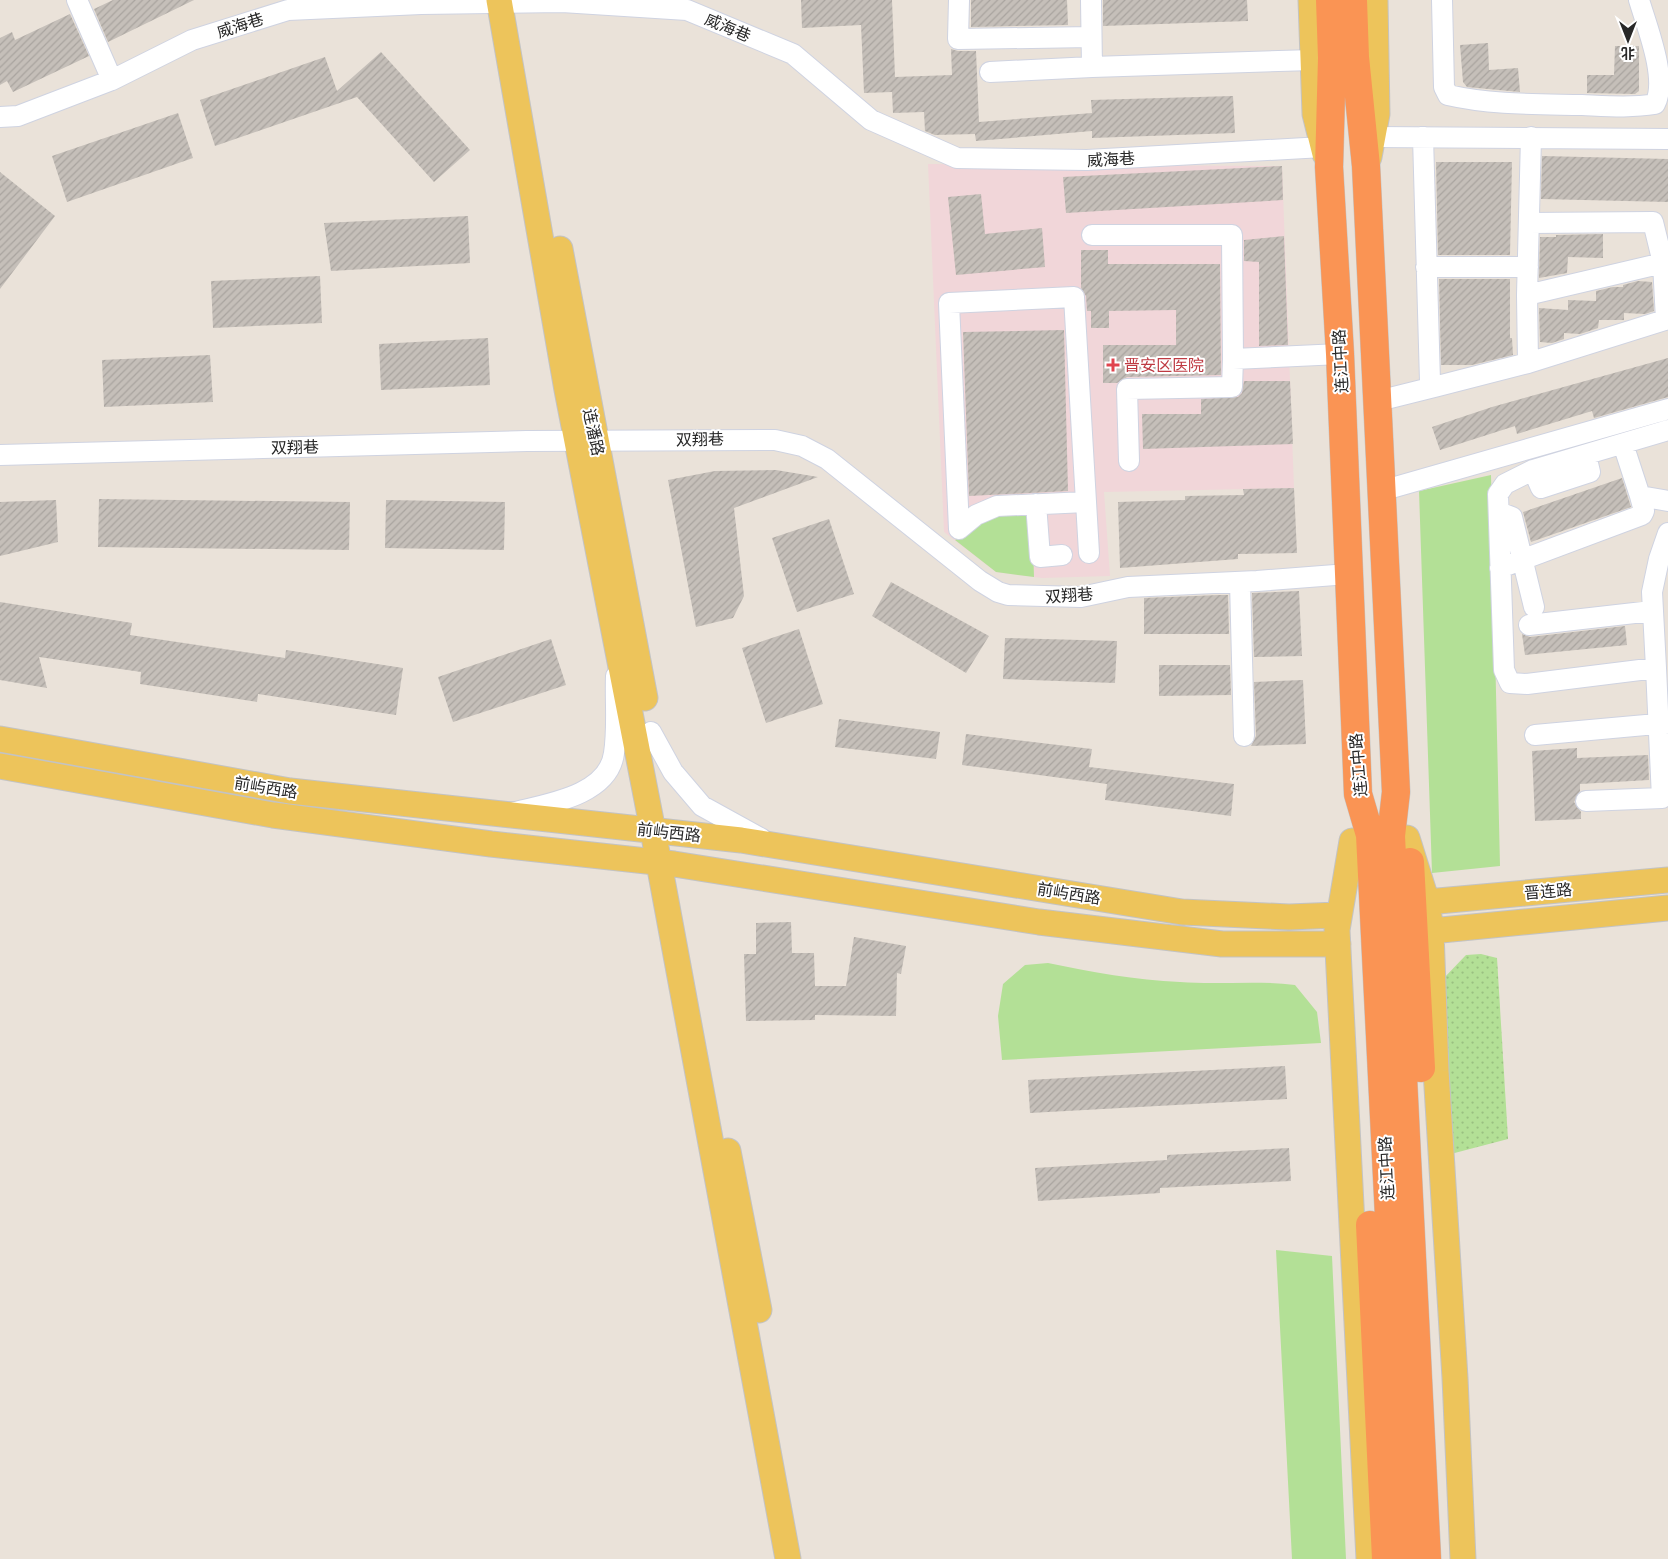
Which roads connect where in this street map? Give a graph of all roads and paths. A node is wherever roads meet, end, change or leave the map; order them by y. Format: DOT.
graph roads {
  1 [pos="76,0"];
  2 [pos="959,0"];
  3 [pos="1091,0"];
  4 [pos="1311,0"];
  5 [pos="1330,0"];
  6 [pos="1352,0"];
  7 [pos="1376,0"];
  8 [pos="1442,0"];
  9 [pos="1639,0"];
  10 [pos="508,1"];
  11 [pos="1091,37"];
  12 [pos="1333,58"];
  13 [pos="1092,67"];
  14 [pos="990,72"];
  15 [pos="112,80"];
  16 [pos="1555,105"];
  17 [pos="0,117"];
  18 [pos="1373,137"];
  19 [pos="1423,137"];
  20 [pos="1531,137"];
  21 [pos="1557,137"];
  22 [pos="1668,139"];
  23 [pos="1326,157"];
  24 [pos="1366,166"];
  25 [pos="1529,223"];
  26 [pos="1092,235"];
  27 [pos="1663,263"];
  28 [pos="1426,267"];
  29 [pos="1528,267"];
  30 [pos="1527,295"];
  31 [pos="1667,320"];
  32 [pos="1340,354"];
  33 [pos="1233,359"];
  34 [pos="1528,363"];
  35 [pos="1434,387"];
  36 [pos="1378,401"];
  37 [pos="1668,409"];
  38 [pos="1668,430"];
  39 [pos="586,440"];
  40 [pos="1624,444"];
  41 [pos="0,455"];
  42 [pos="1129,461"];
  43 [pos="1381,491"];
  44 [pos="1640,496"];
  45 [pos="1668,501"];
  46 [pos="1086,502"];
  47 [pos="1036,504"];
  48 [pos="1498,512"];
  49 [pos="1668,533"];
  50 [pos="1089,553"];
  51 [pos="1062,555"];
  52 [pos="1524,559"];
  53 [pos="1500,568"];
  54 [pos="1348,574"];
  55 [pos="1240,582"];
  56 [pos="1652,611"];
  57 [pos="616,641"];
  58 [pos="1656,668"];
  59 [pos="1664,723"];
  60 [pos="651,732"];
  61 [pos="0,734"];
  62 [pos="1535,735"];
  63 [pos="1244,736"];
  64 [pos="0,739"];
  65 [pos="25,744"];
  66 [pos="0,766"];
  67 [pos="1396,792"];
  68 [pos="1358,794"];
  69 [pos="1586,801"];
  70 [pos="504,815"];
  71 [pos="661,831"];
  72 [pos="1352,841"];
  73 [pos="773,844"];
  74 [pos="666,863"];
  75 [pos="1668,880"];
  76 [pos="1420,904"];
  77 [pos="1668,908"];
  78 [pos="1338,915"];
  79 [pos="1431,931"];
  80 [pos="1385,938"];
  81 [pos="1338,944"];
  82 [pos="788,1559"];
  83 [pos="804,1559"];
  84 [pos="1369,1559"];
  85 [pos="1386,1559"];
  86 [pos="1406,1559"];
  87 [pos="1427,1559"];
  88 [pos="1444,1559"];
  89 [pos="1463,1559"];
  1 -- 15 [label="street"];
  2 -- 11 [label="street"];
  3 -- 11 [label="street"];
  4 -- 12 [label="main road"];
  5 -- 12 [label="highway, 连江中路"];
  6 -- 12 [label="highway, 连江中路"];
  7 -- 18 [label="main road"];
  8 -- 16 [label="street"];
  9 -- 16 [label="street"];
  10 -- 15 [label="street, 威海巷"];
  10 -- 23 [label="street, 威海巷"];
  10 -- 39 [label="main road, 连潘路"];
  11 -- 13 [label="street"];
  12 -- 13 [label="street"];
  12 -- 23 [label="highway, 连江中路"];
  12 -- 24 [label="highway, 连江中路"];
  13 -- 14 [label="street"];
  15 -- 17 [label="street, 威海巷"];
  16 -- 21 [label="street"];
  18 -- 19 [label="street"];
  18 -- 24 [label="main road"];
  19 -- 20 [label="street"];
  19 -- 28 [label="street"];
  20 -- 21 [label="street"];
  20 -- 25 [label="street"];
  21 -- 22 [label="street"];
  23 -- 32 [label="highway, 连江中路"];
  24 -- 36 [label="highway, 连江中路"];
  25 -- 27 [label="street"];
  25 -- 29 [label="street"];
  26 -- 33 [label="street"];
  27 -- 30 [label="street"];
  27 -- 31 [label="street"];
  28 -- 29 [label="street"];
  28 -- 35 [label="street"];
  29 -- 30 [label="street"];
  30 -- 34 [label="street"];
  31 -- 34 [label="street"];
  32 -- 33 [label="street"];
  32 -- 54 [label="highway, 连江中路"];
  33 -- 42 [label="street"];
  34 -- 35 [label="street"];
  35 -- 36 [label="street"];
  36 -- 43 [label="highway, 连江中路"];
  37 -- 43 [label="street"];
  38 -- 40 [label="street"];
  39 -- 41 [label="street, 双翔巷"];
  39 -- 55 [label="street, 双翔巷"];
  39 -- 57 [label="main road, 连潘路"];
  39 -- 60 [label="main road, 连潘路"];
  40 -- 44 [label="street"];
  40 -- 48 [label="street"];
  43 -- 67 [label="highway, 连江中路"];
  44 -- 45 [label="street"];
  44 -- 52 [label="street"];
  46 -- 47 [label="street"];
  46 -- 47 [label="street"];
  46 -- 50 [label="street"];
  47 -- 51 [label="street"];
  48 -- 52 [label="street"];
  48 -- 53 [label="street"];
  49 -- 56 [label="street"];
  52 -- 53 [label="street"];
  52 -- 56 [label="street"];
  53 -- 58 [label="street"];
  54 -- 55 [label="street, 双翔巷"];
  54 -- 68 [label="highway, 连江中路"];
  55 -- 63 [label="street"];
  56 -- 58 [label="street"];
  57 -- 70 [label="street"];
  57 -- 71 [label="main road, 连潘路"];
  58 -- 59 [label="street"];
  59 -- 62 [label="street"];
  59 -- 69 [label="street"];
  60 -- 71 [label="main road, 连潘路"];
  60 -- 73 [label="street"];
  61 -- 65 [label="street"];
  64 -- 65 [label="main road, 前屿西路"];
  65 -- 70 [label="main road, 前屿西路"];
  66 -- 74 [label="main road, 前屿西路"];
  67 -- 76 [label="highway"];
  67 -- 80 [label="highway, 连江中路"];
  68 -- 72 [label="highway"];
  68 -- 80 [label="highway, 连江中路"];
  70 -- 71 [label="main road, 前屿西路"];
  71 -- 73 [label="main road, 前屿西路"];
  71 -- 74 [label="main road, 连潘路"];
  72 -- 78 [label="main road"];
  72 -- 85 [label="highway"];
  73 -- 78 [label="main road, 前屿西路"];
  74 -- 81 [label="main road, 前屿西路"];
  74 -- 82 [label="main road"];
  74 -- 83 [label="main road"];
  75 -- 76 [label="main road, 晋连路"];
  76 -- 79 [label="main road"];
  76 -- 88 [label="highway"];
  77 -- 79 [label="main road, 晋连路"];
  78 -- 81 [label="main road"];
  79 -- 89 [label="main road"];
  80 -- 86 [label="highway, 连江中路"];
  80 -- 87 [label="highway, 连江中路"];
  81 -- 84 [label="main road"];
}
